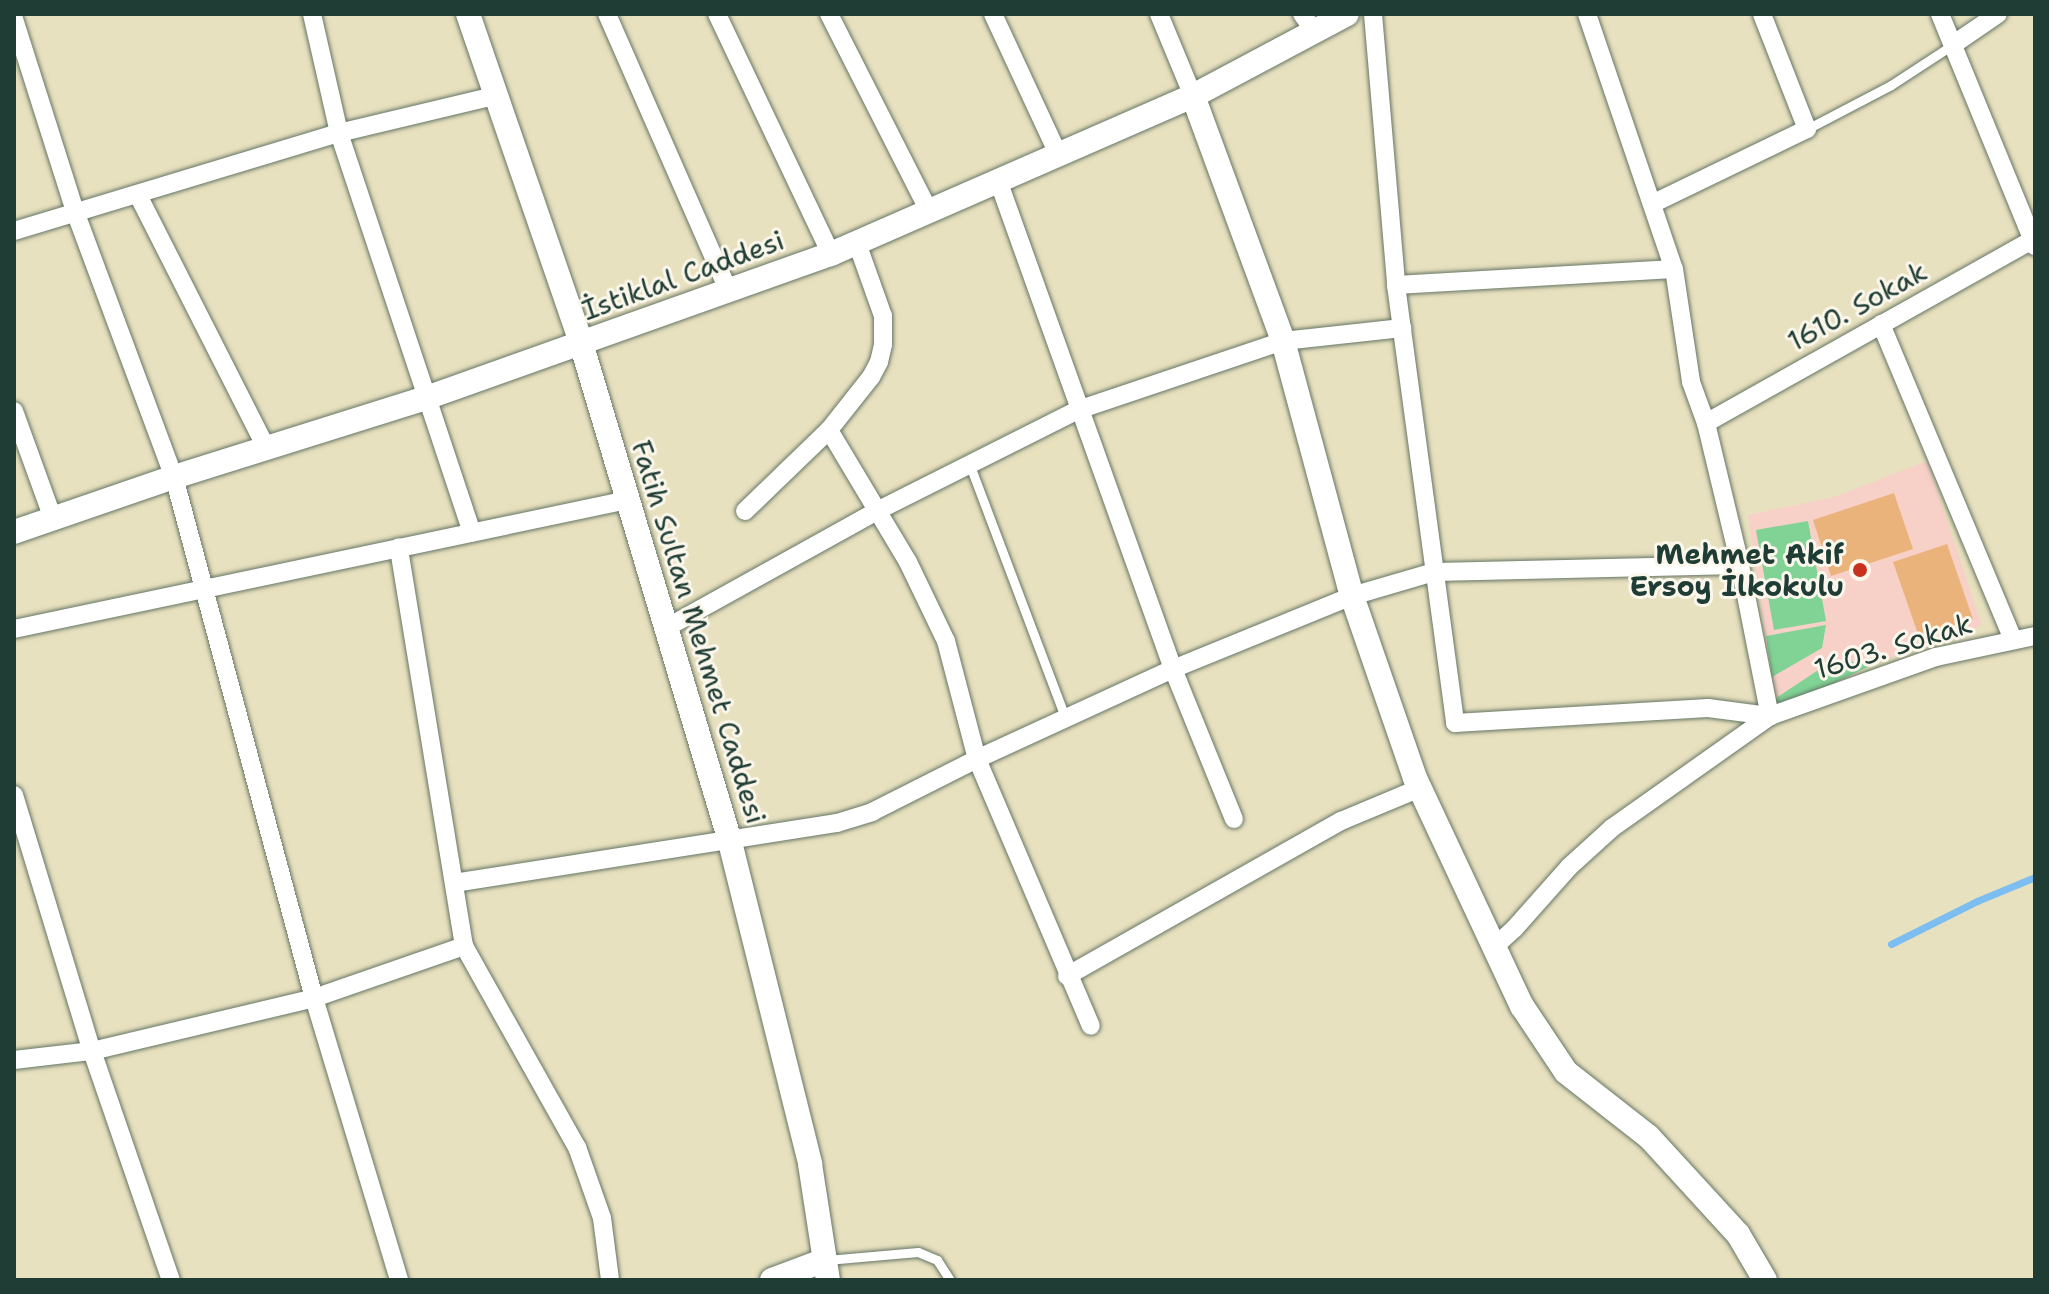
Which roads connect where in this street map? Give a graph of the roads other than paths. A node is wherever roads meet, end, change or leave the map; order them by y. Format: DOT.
graph roads {
  1 [pos="312,14"];
  2 [pos="468,14"];
  3 [pos="607,14"];
  4 [pos="717,14"];
  5 [pos="829,14"];
  6 [pos="993,14"];
  7 [pos="1159,14"];
  8 [pos="1347,14"];
  9 [pos="1373,14"];
  10 [pos="1587,14"];
  11 [pos="1762,14"];
  12 [pos="1940,14"];
  13 [pos="1998,14"];
  14 [pos="14,19"];
  15 [pos="1308,23"];
  16 [pos="1954,44"];
  17 [pos="494,96"];
  18 [pos="1193,96"];
  19 [pos="1807,129"];
  20 [pos="339,133"];
  21 [pos="1059,156"];
  22 [pos="999,183"];
  23 [pos="138,195"];
  24 [pos="1652,204"];
  25 [pos="929,211"];
  26 [pos="76,214"];
  27 [pos="14,231"];
  28 [pos="2034,241"];
  29 [pos="857,243"];
  30 [pos="831,254"];
  31 [pos="1674,269"];
  32 [pos="1396,285"];
  33 [pos="729,292"];
  34 [pos="1881,324"];
  35 [pos="1402,328"];
  36 [pos="1283,341"];
  37 [pos="581,343"];
  38 [pos="429,397"];
  39 [pos="1078,410"];
  40 [pos="14,411"];
  41 [pos="1706,423"];
  42 [pos="829,430"];
  43 [pos="266,447"];
  44 [pos="969,463"];
  45 [pos="174,477"];
  46 [pos="628,500"];
  47 [pos="745,511"];
  48 [pos="877,511"];
  49 [pos="53,519"];
  50 [pos="14,532"];
  51 [pos="472,532"];
  52 [pos="399,547"];
  53 [pos="1740,565"];
  54 [pos="1434,572"];
  55 [pos="205,590"];
  56 [pos="1352,596"];
  57 [pos="666,628"];
  58 [pos="14,629"];
  59 [pos="2035,636"];
  60 [pos="2013,640"];
  61 [pos="1173,669"];
  62 [pos="1770,716"];
  63 [pos="1065,717"];
  64 [pos="977,759"];
  65 [pos="1420,788"];
  66 [pos="14,795"];
  67 [pos="1234,819"];
  68 [pos="729,838"];
  69 [pos="454,883"];
  70 [pos="464,946"];
  71 [pos="1494,947"];
  72 [pos="1067,976"];
  73 [pos="314,998"];
  74 [pos="1091,1026"];
  75 [pos="92,1051"];
  76 [pos="14,1060"];
  77 [pos="826,1270"];
  78 [pos="171,1280"];
  79 [pos="399,1280"];
  80 [pos="610,1280"];
  81 [pos="772,1280"];
  82 [pos="950,1280"];
  83 [pos="1765,1280"];
  1 -- 20 [label="street"];
  2 -- 17 [label="street, Fatih Sultan Mehmet Caddesi"];
  3 -- 33 [label="street"];
  4 -- 30 [label="street"];
  5 -- 25 [label="street"];
  6 -- 21 [label="street"];
  7 -- 18 [label="street"];
  8 -- 15 [label="street, İstiklal Caddesi"];
  9 -- 32 [label="street"];
  10 -- 24 [label="street"];
  11 -- 19 [label="street"];
  12 -- 16 [label="street"];
  13 -- 16 [label="street"];
  14 -- 26 [label="street"];
  15 -- 18 [label="street, İstiklal Caddesi"];
  16 -- 19 [label="lane"];
  16 -- 28 [label="street"];
  17 -- 20 [label="street"];
  17 -- 37 [label="street, Fatih Sultan Mehmet Caddesi"];
  18 -- 21 [label="street, İstiklal Caddesi"];
  18 -- 36 [label="street"];
  19 -- 24 [label="street"];
  20 -- 23 [label="street"];
  20 -- 38 [label="street"];
  21 -- 22 [label="street, İstiklal Caddesi"];
  22 -- 25 [label="street, İstiklal Caddesi"];
  22 -- 39 [label="street"];
  23 -- 26 [label="street"];
  23 -- 43 [label="street"];
  24 -- 31 [label="street"];
  25 -- 29 [label="street, İstiklal Caddesi"];
  26 -- 27 [label="street"];
  26 -- 45 [label="street"];
  28 -- 34 [label="street, 1610. Sokak"];
  29 -- 30 [label="street, İstiklal Caddesi"];
  29 -- 42 [label="street"];
  30 -- 33 [label="street, İstiklal Caddesi"];
  31 -- 32 [label="street"];
  31 -- 41 [label="street"];
  32 -- 35 [label="street"];
  33 -- 37 [label="street, İstiklal Caddesi"];
  34 -- 41 [label="street, 1610. Sokak"];
  34 -- 60 [label="street"];
  35 -- 36 [label="street"];
  35 -- 54 [label="street"];
  36 -- 39 [label="street"];
  36 -- 56 [label="street"];
  37 -- 38 [label="street, İstiklal Caddesi"];
  37 -- 46 [label="street, Fatih Sultan Mehmet Caddesi"];
  38 -- 43 [label="street, İstiklal Caddesi"];
  38 -- 51 [label="street"];
  39 -- 44 [label="street"];
  39 -- 61 [label="street"];
  40 -- 49 [label="street"];
  41 -- 53 [label="street"];
  42 -- 47 [label="street"];
  42 -- 48 [label="street"];
  43 -- 45 [label="street, İstiklal Caddesi"];
  44 -- 48 [label="street"];
  44 -- 63 [label="lane"];
  45 -- 49 [label="street, İstiklal Caddesi"];
  45 -- 55 [label="street"];
  46 -- 51 [label="street"];
  46 -- 57 [label="street, Fatih Sultan Mehmet Caddesi"];
  48 -- 57 [label="street"];
  48 -- 64 [label="street"];
  49 -- 50 [label="street, İstiklal Caddesi"];
  51 -- 52 [label="street"];
  52 -- 55 [label="street"];
  52 -- 69 [label="street"];
  53 -- 54 [label="street"];
  53 -- 62 [label="street"];
  54 -- 56 [label="street"];
  54 -- 62 [label="street"];
  55 -- 58 [label="street"];
  55 -- 73 [label="street"];
  56 -- 61 [label="street"];
  56 -- 65 [label="street"];
  57 -- 68 [label="street, Fatih Sultan Mehmet Caddesi"];
  59 -- 60 [label="street, 1603. Sokak"];
  60 -- 62 [label="street, 1603. Sokak"];
  61 -- 63 [label="street"];
  61 -- 67 [label="street"];
  62 -- 71 [label="street"];
  63 -- 64 [label="street"];
  64 -- 68 [label="street"];
  64 -- 72 [label="street"];
  65 -- 71 [label="street"];
  65 -- 72 [label="street"];
  66 -- 75 [label="street"];
  68 -- 69 [label="street"];
  68 -- 77 [label="street, Fatih Sultan Mehmet Caddesi"];
  69 -- 70 [label="street"];
  70 -- 73 [label="street"];
  70 -- 80 [label="street"];
  71 -- 83 [label="street"];
  72 -- 74 [label="street"];
  73 -- 75 [label="street"];
  73 -- 79 [label="street"];
  75 -- 76 [label="street"];
  75 -- 78 [label="street"];
  77 -- 81 [label="street"];
  77 -- 82 [label="lane"];
}
